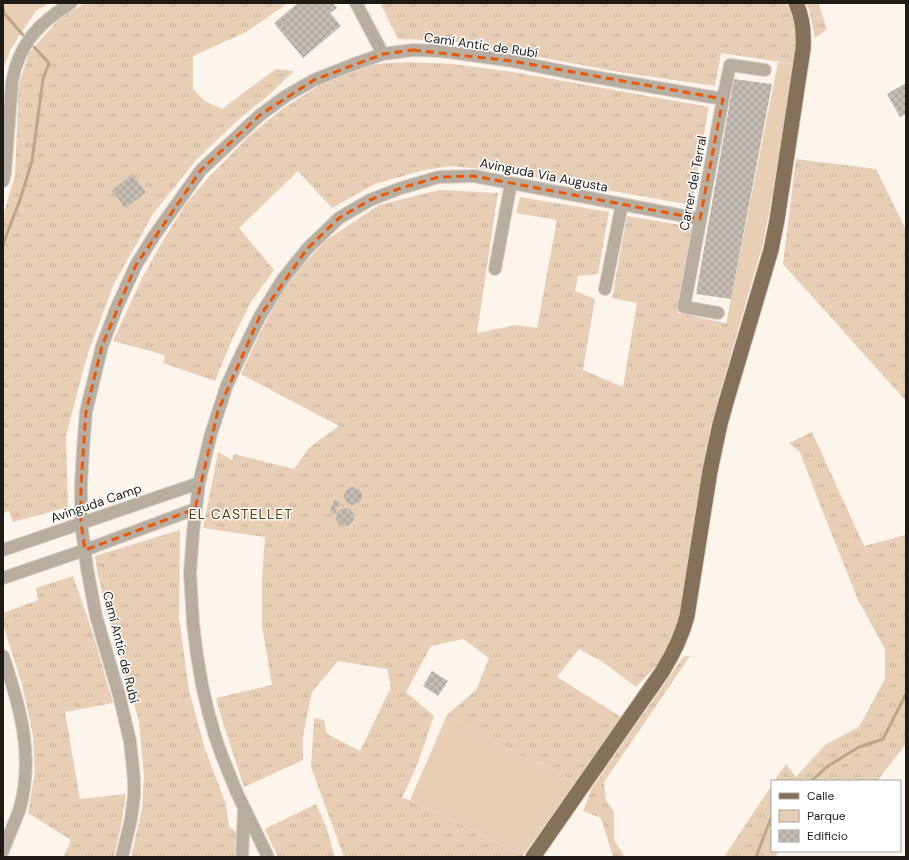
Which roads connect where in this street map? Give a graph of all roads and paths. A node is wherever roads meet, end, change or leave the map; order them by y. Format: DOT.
graph roads {
  1 [pos="71,3"];
  2 [pos="356,3"];
  3 [pos="796,3"];
  4 [pos="383,54"];
  5 [pos="765,70"];
  6 [pos="723,99"];
  7 [pos="3,181"];
  8 [pos="511,183"];
  9 [pos="622,204"];
  10 [pos="700,219"];
  11 [pos="495,269"];
  12 [pos="605,289"];
  13 [pos="718,313"];
  14 [pos="199,483"];
  15 [pos="195,509"];
  16 [pos="81,523"];
  17 [pos="3,550"];
  18 [pos="85,550"];
  19 [pos="3,578"];
  20 [pos="3,656"];
  21 [pos="244,809"];
  22 [pos="3,851"];
  23 [pos="122,857"];
  24 [pos="242,857"];
  25 [pos="268,857"];
  26 [pos="533,857"];
  1 -- 7 [label="street"];
  2 -- 4 [label="street"];
  3 -- 26 [label="main road"];
  4 -- 6 [label="street, Camí Antic de Rubí"];
  4 -- 16 [label="street, Camí Antic de Rubí"];
  5 -- 6 [label="street, Carrer del Terral"];
  6 -- 10 [label="street, Carrer del Terral"];
  8 -- 9 [label="street, Avinguda Via Augusta"];
  8 -- 11 [label="street"];
  8 -- 14 [label="street, Avinguda Via Augusta"];
  9 -- 10 [label="street, Avinguda Via Augusta"];
  9 -- 12 [label="street"];
  10 -- 13 [label="street, Carrer del Terral"];
  14 -- 15 [label="street, Avinguda Via Augusta"];
  14 -- 16 [label="street, Avinguda Camp"];
  15 -- 18 [label="street"];
  15 -- 21 [label="street, Avinguda Via Augusta"];
  16 -- 17 [label="street, Avinguda Camp"];
  16 -- 18 [label="street, Camí Antic de Rubí"];
  18 -- 19 [label="street"];
  18 -- 23 [label="street, Camí Antic de Rubí"];
  20 -- 22 [label="street"];
  21 -- 24 [label="street"];
  21 -- 25 [label="street, Avinguda Via Augusta"];
}
